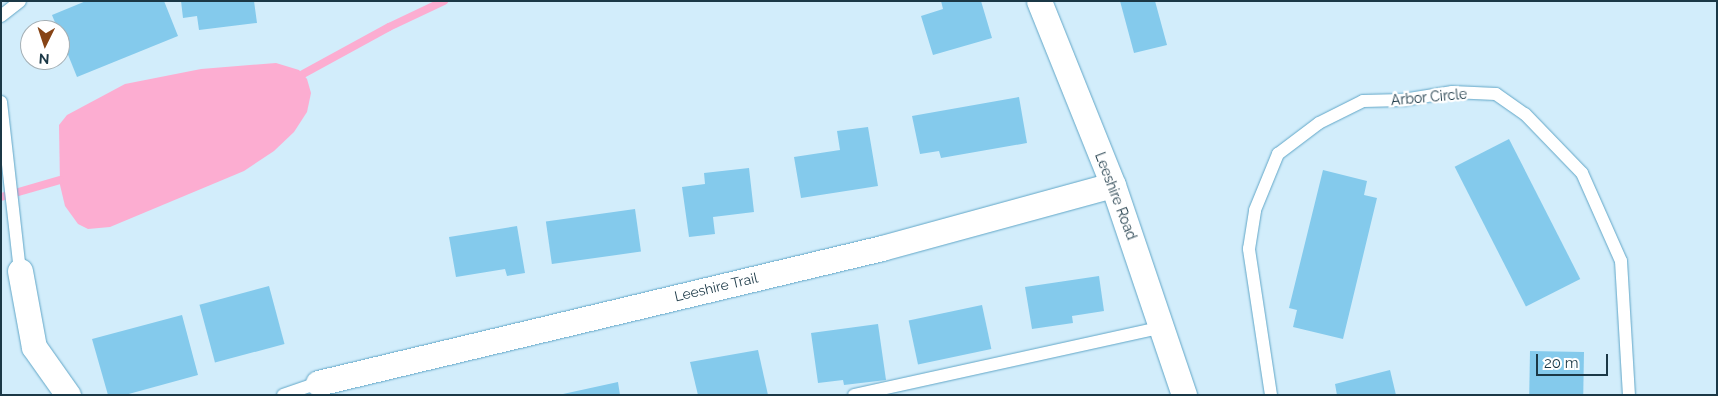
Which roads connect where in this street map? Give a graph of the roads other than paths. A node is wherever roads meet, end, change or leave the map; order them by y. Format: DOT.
graph roads {
  1 [pos="20,1"];
  2 [pos="1039,1"];
  3 [pos="1,16"];
  4 [pos="1,102"];
  5 [pos="1113,185"];
  6 [pos="20,271"];
  7 [pos="1163,327"];
  8 [pos="318,383"];
  9 [pos="68,395"];
  10 [pos="283,395"];
  11 [pos="854,395"];
  12 [pos="1184,395"];
  13 [pos="1271,395"];
  14 [pos="1629,395"];
  1 -- 3 [label="lane"];
  2 -- 5 [label="street, Leeshire Road"];
  4 -- 6 [label="lane"];
  5 -- 7 [label="street, Leeshire Road"];
  5 -- 8 [label="street, Leeshire Trail"];
  6 -- 9 [label="street"];
  7 -- 11 [label="lane"];
  7 -- 12 [label="street, Leeshire Road"];
  8 -- 10 [label="lane"];
  13 -- 14 [label="lane, Arbor Circle"];
}
